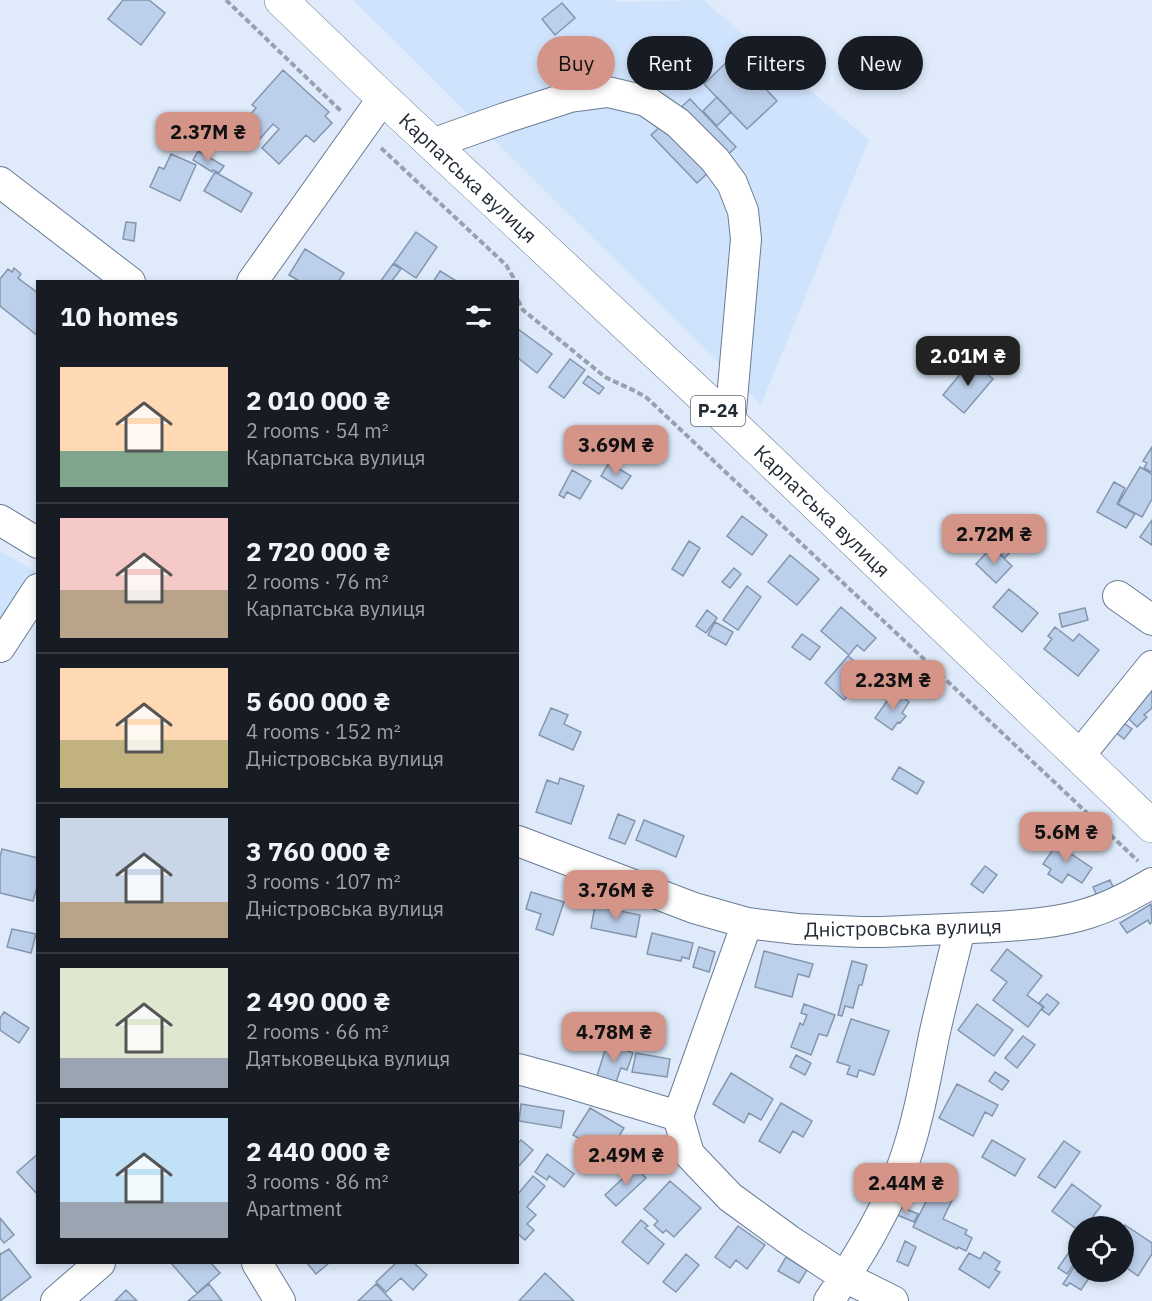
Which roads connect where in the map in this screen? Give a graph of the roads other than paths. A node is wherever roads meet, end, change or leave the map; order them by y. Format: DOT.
graph roads {
  1 [pos="281,0"];
  2 [pos="383,98"];
  3 [pos="432,144"];
  4 [pos="0,182"];
  5 [pos="127,280"];
  6 [pos="253,280"];
  7 [pos="730,422"];
  8 [pos="0,520"];
  9 [pos="36,542"];
  10 [pos="36,592"];
  11 [pos="1118,596"];
  12 [pos="1152,620"];
  13 [pos="0,646"];
  14 [pos="1152,666"];
  15 [pos="1079,756"];
  16 [pos="1152,826"];
  17 [pos="519,841"];
  18 [pos="1146,873"];
  19 [pos="747,923"];
  20 [pos="960,929"];
  21 [pos="519,1069"];
  22 [pos="678,1116"];
  23 [pos="99,1264"];
  24 [pos="258,1264"];
  25 [pos="845,1276"];
  26 [pos="56,1301"];
  27 [pos="280,1301"];
  28 [pos="829,1301"];
  29 [pos="893,1301"];
  1 -- 2 [label="main road, Карпатська вулиця / Р-24"];
  2 -- 3 [label="main road, Карпатська вулиця / Р-24"];
  2 -- 6 [label="street"];
  3 -- 7 [label="main road, Карпатська вулиця / Р-24"];
  3 -- 7 [label="street"];
  4 -- 5 [label="street"];
  7 -- 15 [label="main road, Карпатська вулиця / Р-24"];
  8 -- 9 [label="street"];
  10 -- 13 [label="street"];
  11 -- 12 [label="street"];
  14 -- 15 [label="street"];
  15 -- 16 [label="main road, Карпатська вулиця / Р-24"];
  17 -- 19 [label="street, Дністровська вулиця"];
  18 -- 20 [label="street, Дністровська вулиця"];
  19 -- 20 [label="street, Дністровська вулиця"];
  19 -- 22 [label="street"];
  20 -- 25 [label="street"];
  21 -- 22 [label="street"];
  22 -- 25 [label="street"];
  23 -- 26 [label="street"];
  24 -- 27 [label="street"];
  25 -- 28 [label="street"];
  25 -- 29 [label="street"];
}
